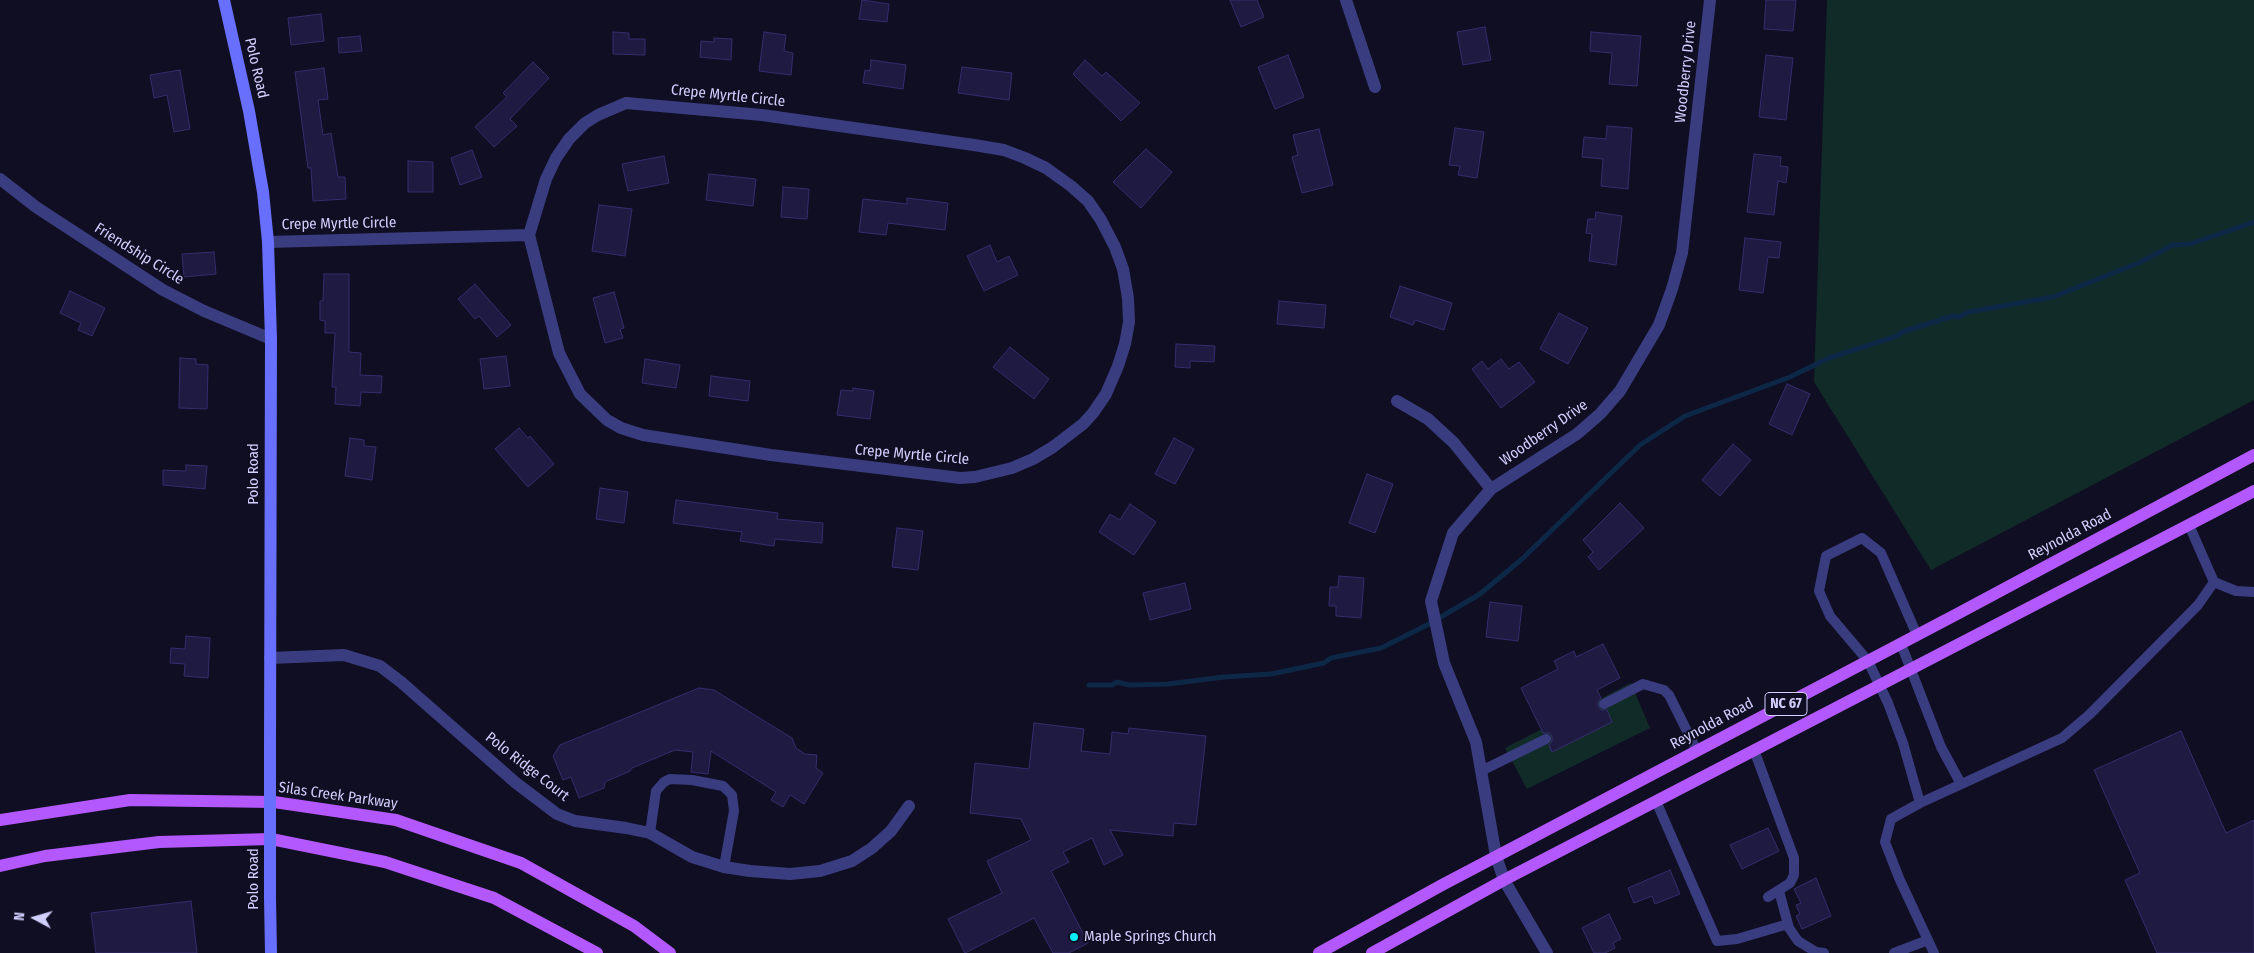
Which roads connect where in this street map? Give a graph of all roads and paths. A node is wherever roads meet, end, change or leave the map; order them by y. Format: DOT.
graph roads {
  1 [pos="224,0"];
  2 [pos="1346,0"];
  3 [pos="1710,0"];
  4 [pos="1375,87"];
  5 [pos="0,179"];
  6 [pos="529,235"];
  7 [pos="268,242"];
  8 [pos="271,340"];
  9 [pos="1397,401"];
  10 [pos="2254,454"];
  11 [pos="1491,488"];
  12 [pos="2254,491"];
  13 [pos="2189,525"];
  14 [pos="2214,582"];
  15 [pos="2254,592"];
  16 [pos="1917,634"];
  17 [pos="1901,644"];
  18 [pos="270,658"];
  19 [pos="1868,661"];
  20 [pos="1911,669"];
  21 [pos="1879,686"];
  22 [pos="1604,704"];
  23 [pos="1546,739"];
  24 [pos="1754,750"];
  25 [pos="1697,751"];
  26 [pos="1481,771"];
  27 [pos="1961,784"];
  28 [pos="1656,802"];
  29 [pos="1920,803"];
  30 [pos="908,806"];
  31 [pos="0,820"];
  32 [pos="650,833"];
  33 [pos="1496,856"];
  34 [pos="0,866"];
  35 [pos="724,867"];
  36 [pos="1504,880"];
  37 [pos="1779,891"];
  38 [pos="1768,897"];
  39 [pos="1788,924"];
  40 [pos="1928,940"];
  41 [pos="271,953"];
  42 [pos="597,953"];
  43 [pos="670,953"];
  44 [pos="1319,953"];
  45 [pos="1372,953"];
  46 [pos="1546,953"];
  47 [pos="1824,953"];
  48 [pos="1894,953"];
  49 [pos="1934,953"];
  1 -- 7 [label="main road, Polo Road"];
  2 -- 4 [label="street"];
  3 -- 11 [label="street, Woodberry Drive"];
  5 -- 8 [label="street, Friendship Circle"];
  6 -- 6 [label="street, Crepe Myrtle Circle"];
  6 -- 7 [label="street, Crepe Myrtle Circle"];
  7 -- 8 [label="main road, Polo Road"];
  8 -- 18 [label="main road, Polo Road"];
  9 -- 11 [label="street"];
  10 -- 16 [label="main road, Reynolda Road / NC 67"];
  11 -- 26 [label="street, Woodberry Drive"];
  12 -- 13 [label="main road, NC 67"];
  13 -- 14 [label="lane"];
  13 -- 20 [label="main road, NC 67"];
  14 -- 15 [label="lane"];
  14 -- 27 [label="lane"];
  16 -- 17 [label="main road, Reynolda Road / NC 67"];
  16 -- 19 [label="lane"];
  17 -- 19 [label="main road, Reynolda Road / NC 67"];
  17 -- 20 [label="lane"];
  18 -- 32 [label="street, Polo Ridge Court"];
  18 -- 41 [label="main road, Polo Road, bridge"];
  19 -- 21 [label="lane"];
  19 -- 25 [label="main road, Reynolda Road / NC 67"];
  20 -- 21 [label="main road, NC 67"];
  20 -- 27 [label="lane"];
  21 -- 24 [label="main road, NC 67"];
  21 -- 29 [label="lane"];
  22 -- 25 [label="lane"];
  23 -- 26 [label="lane"];
  24 -- 28 [label="main road, NC 67"];
  24 -- 37 [label="lane"];
  25 -- 33 [label="main road, Reynolda Road / NC 67"];
  26 -- 33 [label="street, Woodberry Drive"];
  27 -- 29 [label="lane"];
  28 -- 36 [label="main road, NC 67"];
  28 -- 39 [label="lane"];
  29 -- 40 [label="lane"];
  30 -- 35 [label="street, Polo Ridge Court"];
  31 -- 43 [label="main road, Silas Creek Parkway"];
  32 -- 35 [label="street, Polo Ridge Court"];
  32 -- 35 [label="lane"];
  33 -- 36 [label="street, Woodberry Drive"];
  33 -- 44 [label="main road, Reynolda Road / NC 67"];
  34 -- 42 [label="main road"];
  36 -- 45 [label="main road, NC 67"];
  36 -- 46 [label="street, Woodberry Drive"];
  37 -- 38 [label="lane"];
  37 -- 39 [label="lane"];
  39 -- 47 [label="lane"];
  40 -- 48 [label="lane"];
  40 -- 49 [label="lane"];
}
